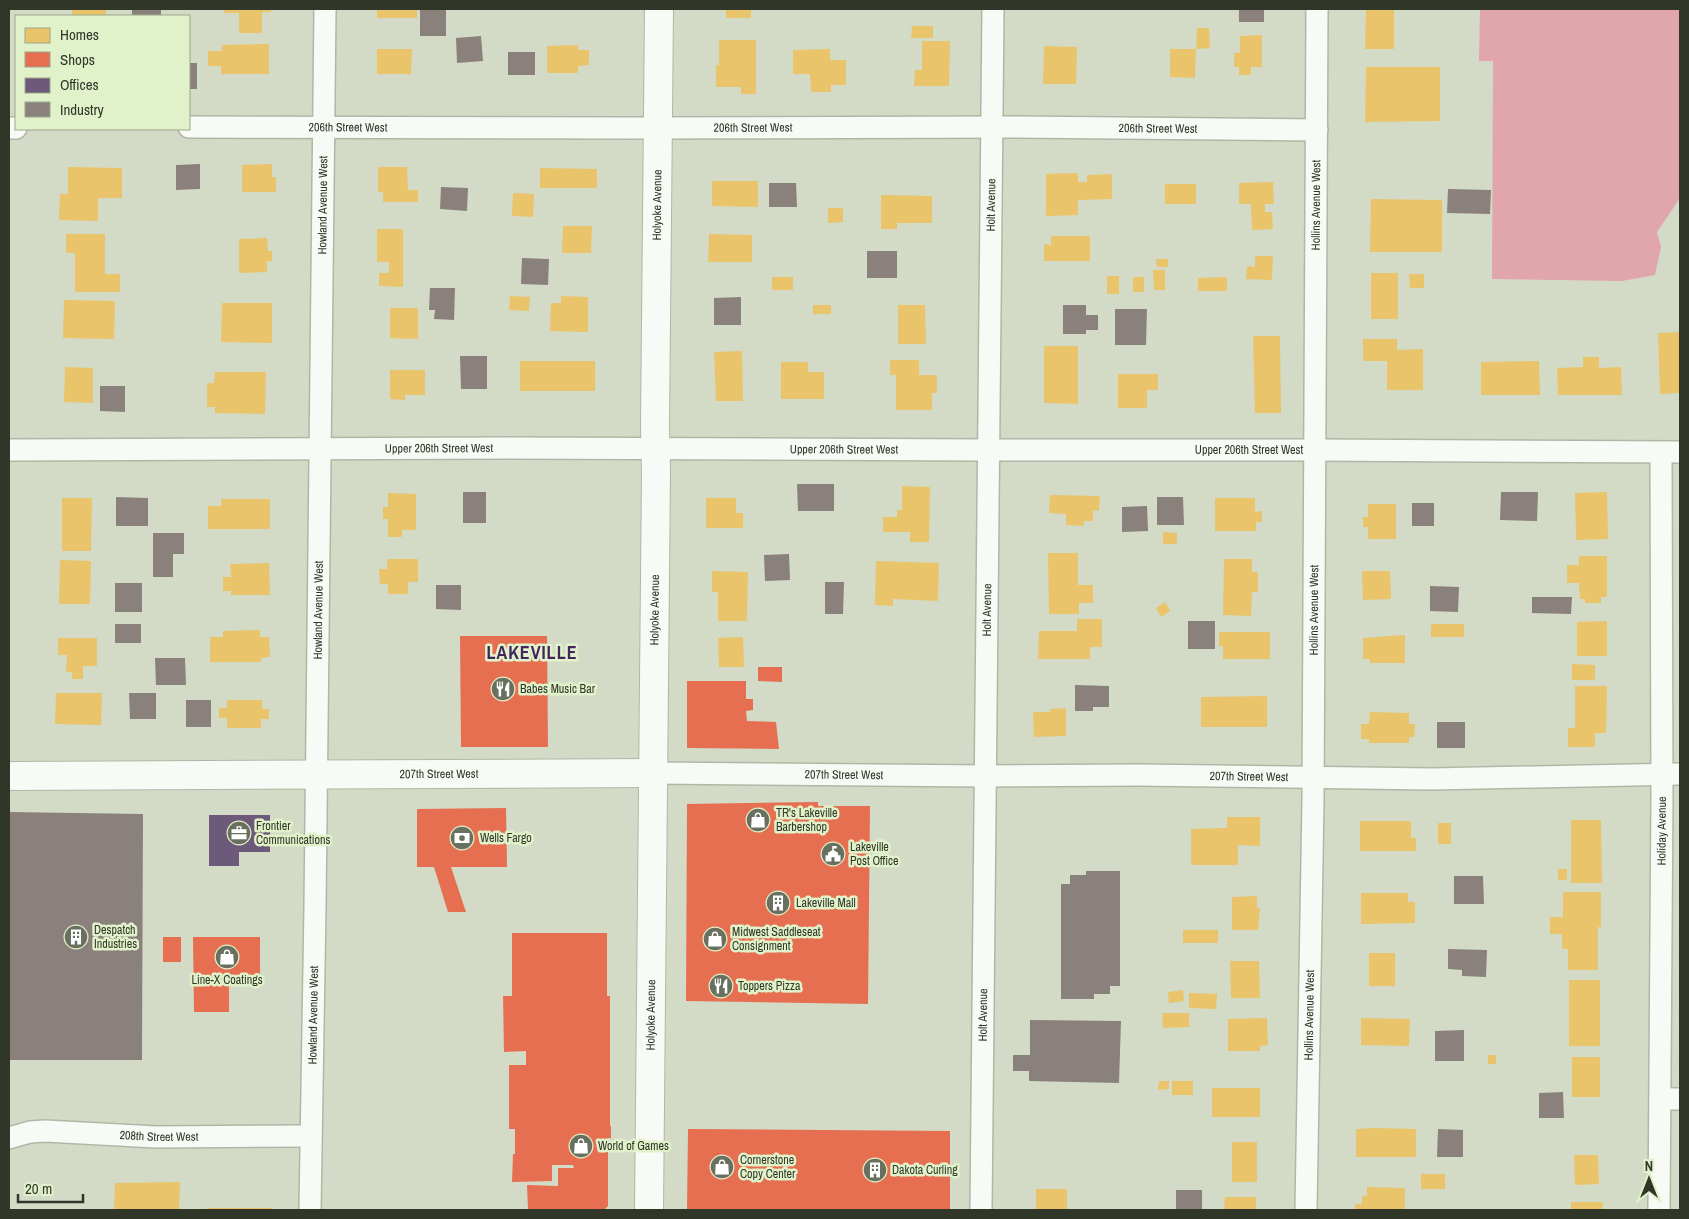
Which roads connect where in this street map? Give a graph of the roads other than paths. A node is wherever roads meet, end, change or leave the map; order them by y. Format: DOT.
graph roads {
  1 [pos="325,9"];
  2 [pos="659,9"];
  3 [pos="993,9"];
  4 [pos="1317,9"];
  5 [pos="190,126"];
  6 [pos="323,126"];
  7 [pos="993,127"];
  8 [pos="658,128"];
  9 [pos="1317,130"];
  10 [pos="320,449"];
  11 [pos="656,449"];
  12 [pos="9,450"];
  13 [pos="989,450"];
  14 [pos="1315,450"];
  15 [pos="1671,453"];
  16 [pos="653,774"];
  17 [pos="1671,774"];
  18 [pos="316,775"];
  19 [pos="9,776"];
  20 [pos="985,776"];
  21 [pos="1312,777"];
  22 [pos="1670,1099"];
  23 [pos="310,1136"];
  24 [pos="9,1138"];
  25 [pos="310,1210"];
  26 [pos="648,1210"];
  27 [pos="981,1210"];
  28 [pos="1306,1210"];
  29 [pos="1659,1210"];
  1 -- 6 [label="street, Howland Avenue West"];
  2 -- 8 [label="street, Holyoke Avenue"];
  3 -- 7 [label="street, Holt Avenue"];
  4 -- 9 [label="street, Hollins Avenue West"];
  5 -- 6 [label="street, 206th Street West"];
  6 -- 8 [label="street, 206th Street West"];
  6 -- 10 [label="street, Howland Avenue West"];
  7 -- 8 [label="street, 206th Street West"];
  7 -- 9 [label="street, 206th Street West"];
  7 -- 13 [label="street, Holt Avenue"];
  8 -- 11 [label="street, Holyoke Avenue"];
  9 -- 14 [label="street, Hollins Avenue West"];
  10 -- 11 [label="street, Upper 206th Street West"];
  10 -- 12 [label="street, Upper 206th Street West"];
  10 -- 18 [label="street, Howland Avenue West"];
  11 -- 13 [label="street, Upper 206th Street West"];
  11 -- 16 [label="street, Holyoke Avenue"];
  13 -- 14 [label="street, Upper 206th Street West"];
  13 -- 20 [label="street, Holt Avenue"];
  14 -- 15 [label="street, Upper 206th Street West"];
  14 -- 21 [label="street, Hollins Avenue West"];
  15 -- 17 [label="street, Holiday Avenue"];
  16 -- 18 [label="street, 207th Street West"];
  16 -- 20 [label="street, 207th Street West"];
  16 -- 26 [label="street, Holyoke Avenue"];
  17 -- 21 [label="street, 207th Street West"];
  17 -- 22 [label="street, Holiday Avenue"];
  18 -- 19 [label="street, 207th Street West"];
  18 -- 23 [label="street, Howland Avenue West"];
  20 -- 21 [label="street, 207th Street West"];
  20 -- 27 [label="street, Holt Avenue"];
  21 -- 28 [label="street, Hollins Avenue West"];
  22 -- 29 [label="street, Holiday Avenue"];
  23 -- 24 [label="street, 208th Street West"];
  23 -- 25 [label="street, Howland Avenue West"];
}
